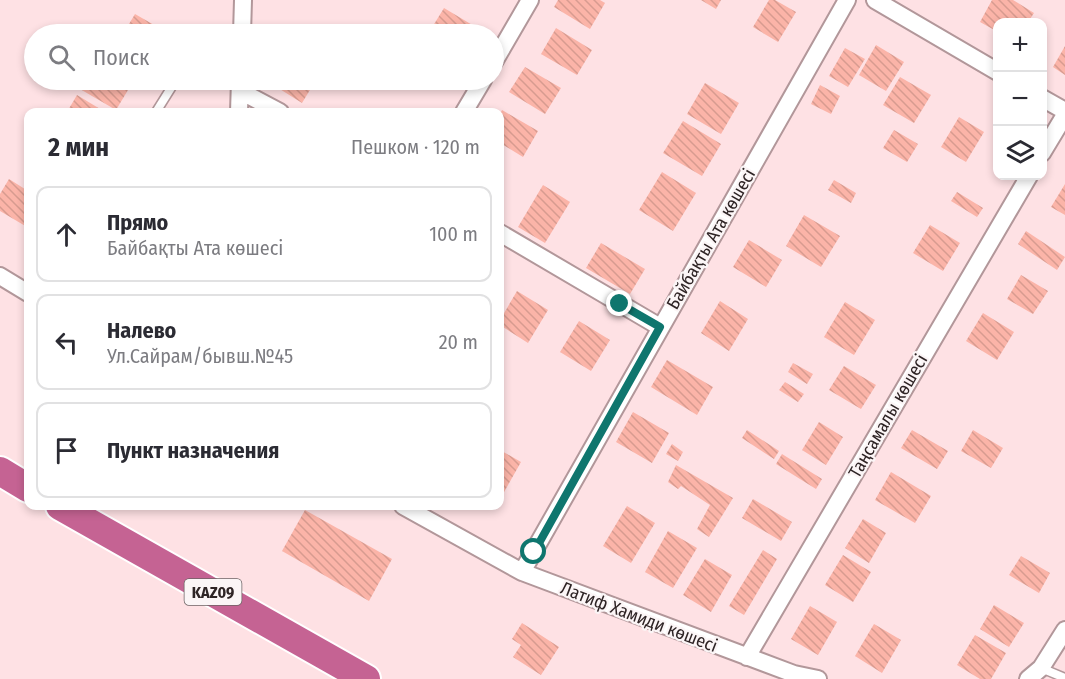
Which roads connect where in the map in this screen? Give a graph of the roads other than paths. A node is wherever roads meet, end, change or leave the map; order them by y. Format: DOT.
graph roads {
  1 [pos="243,0"];
  2 [pos="530,0"];
  3 [pos="847,0"];
  4 [pos="875,0"];
  5 [pos="242,24"];
  6 [pos="504,45"];
  7 [pos="993,69"];
  8 [pos="170,90"];
  9 [pos="240,90"];
  10 [pos="247,90"];
  11 [pos="477,90"];
  12 [pos="1047,101"];
  13 [pos="158,108"];
  14 [pos="239,108"];
  15 [pos="274,108"];
  16 [pos="466,108"];
  17 [pos="1065,113"];
  18 [pos="1047,144"];
  19 [pos="1027,180"];
  20 [pos="504,235"];
  21 [pos="0,276"];
  22 [pos="24,291"];
  23 [pos="660,327"];
  24 [pos="0,471"];
  25 [pos="24,486"];
  26 [pos="67,510"];
  27 [pos="410,510"];
  28 [pos="522,572"];
  29 [pos="1065,630"];
  30 [pos="747,657"];
  31 [pos="1034,674"];
  32 [pos="1065,678"];
  33 [pos="366,679"];
  34 [pos="818,679"];
  1 -- 5 [label="street"];
  2 -- 6 [label="street"];
  3 -- 23 [label="street, Байбақты Ата көшесі"];
  4 -- 7 [label="street"];
  8 -- 13 [label="lane"];
  9 -- 14 [label="street"];
  10 -- 15 [label="street"];
  11 -- 16 [label="street"];
  12 -- 17 [label="street"];
  17 -- 18 [label="street"];
  19 -- 30 [label="street, Таңсамалы көшесі"];
  20 -- 23 [label="street"];
  21 -- 22 [label="street"];
  23 -- 28 [label="street, Байбақты Ата көшесі"];
  24 -- 25 [label="highway"];
  26 -- 33 [label="highway, KAZ09"];
  27 -- 28 [label="street, Латиф Хамиди көшесі"];
  28 -- 30 [label="street, Латиф Хамиди көшесі"];
  29 -- 31 [label="street"];
  30 -- 34 [label="street, Латиф Хамиди көшесі"];
  31 -- 32 [label="lane"];
}
